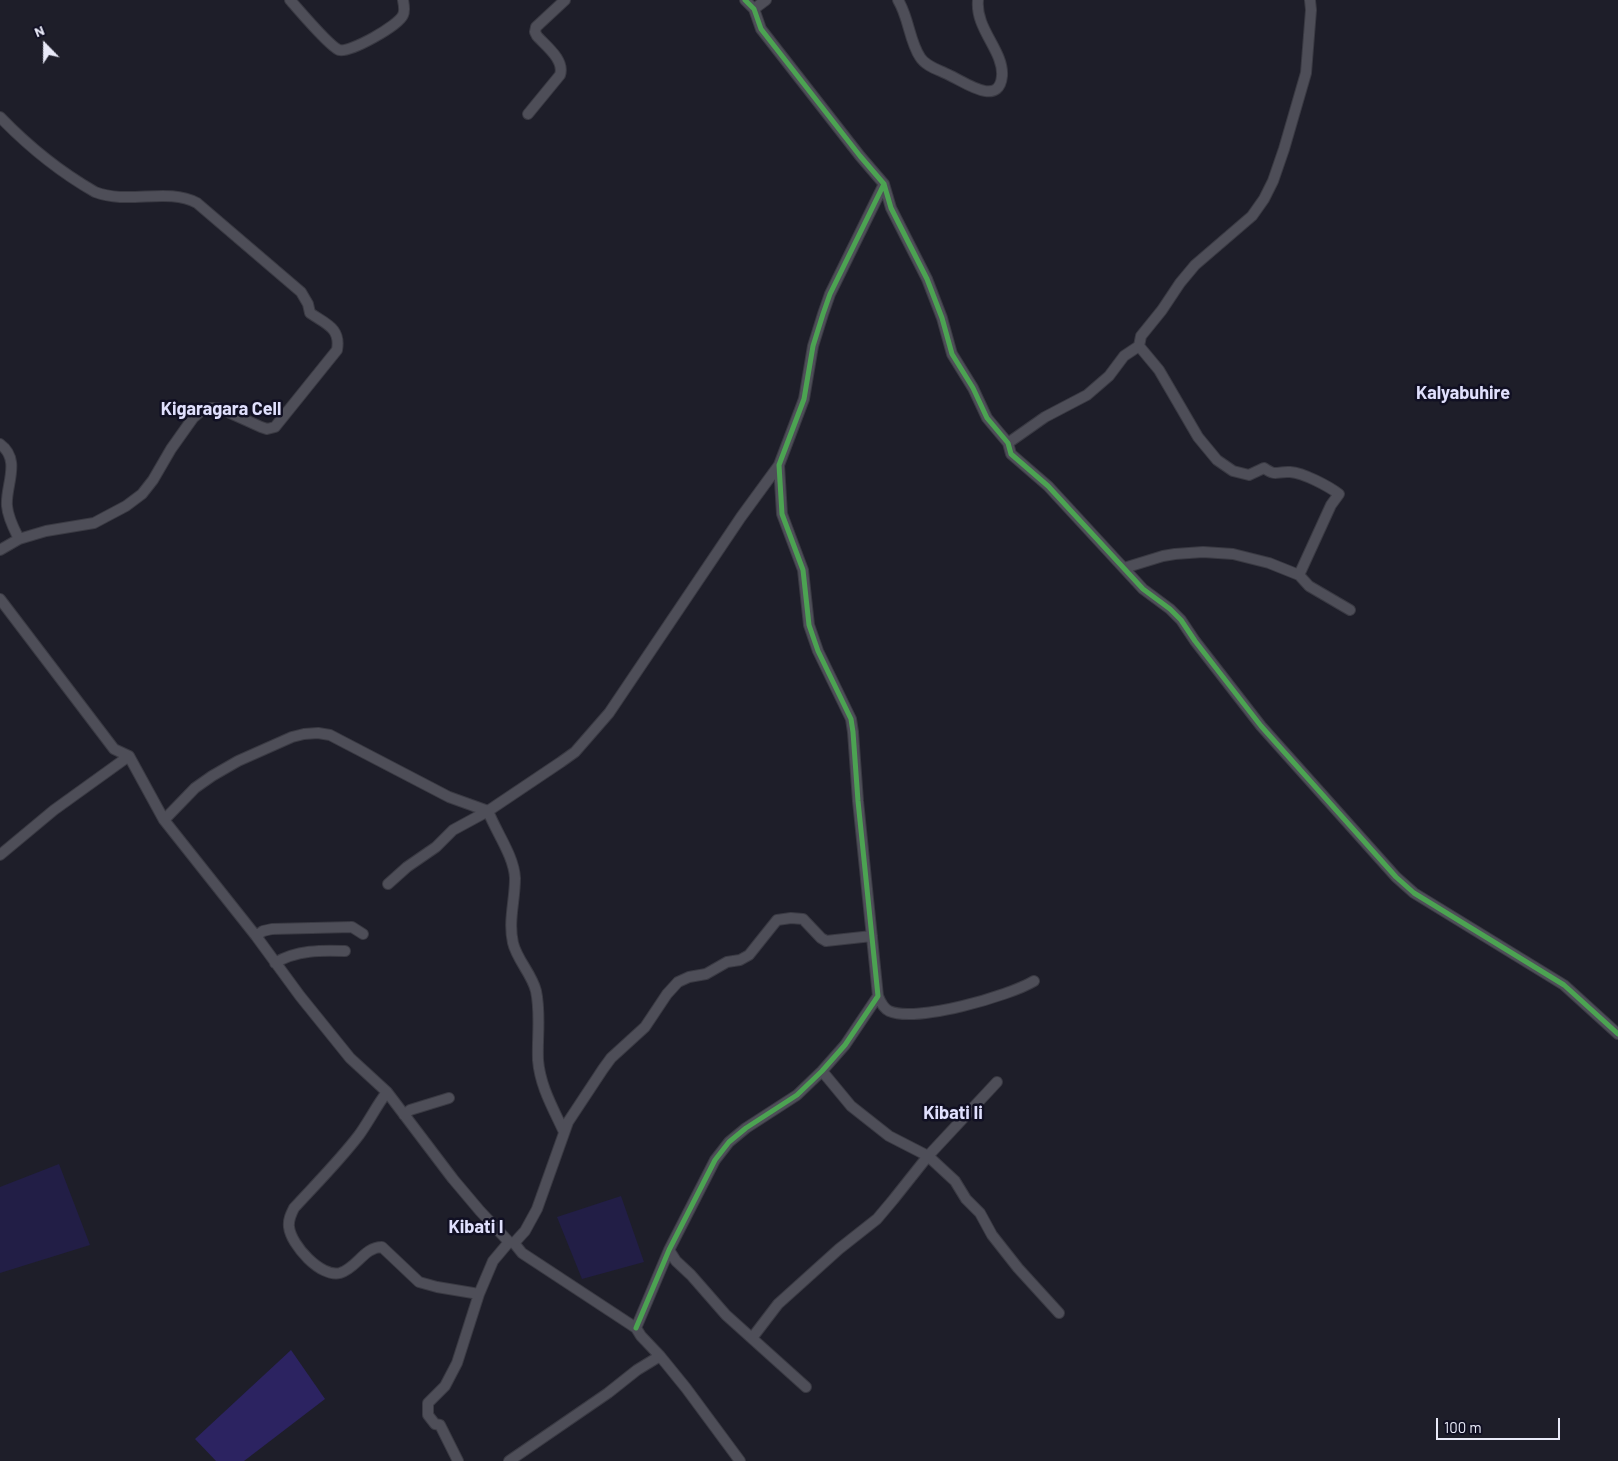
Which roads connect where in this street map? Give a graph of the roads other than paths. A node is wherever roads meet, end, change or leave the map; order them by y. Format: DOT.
graph roads {
  1 [pos="290,0"];
  2 [pos="402,0"];
  3 [pos="565,0"];
  4 [pos="745,0"];
  5 [pos="766,0"];
  6 [pos="898,0"];
  7 [pos="978,0"];
  8 [pos="1310,0"];
  9 [pos="754,9"];
  10 [pos="528,114"];
  11 [pos="0,117"];
  12 [pos="884,184"];
  13 [pos="1139,346"];
  14 [pos="1008,443"];
  15 [pos="0,444"];
  16 [pos="779,465"];
  17 [pos="19,539"];
  18 [pos="0,550"];
  19 [pos="1124,568"];
  20 [pos="1299,575"];
  21 [pos="0,599"];
  22 [pos="1350,610"];
  23 [pos="129,756"];
  24 [pos="488,811"];
  25 [pos="164,820"];
  26 [pos="0,855"];
  27 [pos="388,884"];
  28 [pos="363,934"];
  29 [pos="256,936"];
  30 [pos="872,936"];
  31 [pos="345,951"];
  32 [pos="275,964"];
  33 [pos="1034,980"];
  34 [pos="878,996"];
  35 [pos="1618,1034"];
  36 [pos="822,1071"];
  37 [pos="997,1082"];
  38 [pos="387,1092"];
  39 [pos="449,1098"];
  40 [pos="404,1115"];
  41 [pos="564,1132"];
  42 [pos="928,1156"];
  43 [pos="512,1242"];
  44 [pos="669,1250"];
  45 [pos="479,1294"];
  46 [pos="1059,1313"];
  47 [pos="636,1328"];
  48 [pos="758,1329"];
  49 [pos="743,1331"];
  50 [pos="752,1338"];
  51 [pos="660,1356"];
  52 [pos="806,1387"];
  53 [pos="458,1461"];
  54 [pos="509,1461"];
  55 [pos="740,1461"];
  1 -- 2 [label="street"];
  3 -- 10 [label="street"];
  4 -- 9 [label="street"];
  5 -- 9 [label="street"];
  6 -- 7 [label="street"];
  8 -- 13 [label="street"];
  9 -- 12 [label="street"];
  11 -- 17 [label="street"];
  12 -- 14 [label="street"];
  12 -- 16 [label="street"];
  13 -- 14 [label="street"];
  13 -- 20 [label="street"];
  14 -- 19 [label="street"];
  15 -- 17 [label="street"];
  16 -- 24 [label="street"];
  16 -- 30 [label="street"];
  17 -- 18 [label="street"];
  19 -- 20 [label="street"];
  19 -- 35 [label="street"];
  20 -- 22 [label="street"];
  21 -- 23 [label="street"];
  23 -- 25 [label="street"];
  23 -- 26 [label="street"];
  24 -- 25 [label="street"];
  24 -- 27 [label="street"];
  24 -- 41 [label="street"];
  25 -- 29 [label="street"];
  28 -- 29 [label="street"];
  29 -- 32 [label="street"];
  30 -- 34 [label="street"];
  30 -- 41 [label="street"];
  31 -- 32 [label="street"];
  32 -- 38 [label="street"];
  33 -- 34 [label="street"];
  34 -- 36 [label="street"];
  36 -- 42 [label="street"];
  36 -- 44 [label="street"];
  37 -- 42 [label="street"];
  38 -- 40 [label="street"];
  38 -- 45 [label="street"];
  39 -- 40 [label="street"];
  40 -- 43 [label="street"];
  41 -- 43 [label="street"];
  42 -- 46 [label="street"];
  42 -- 48 [label="street"];
  43 -- 45 [label="street"];
  43 -- 47 [label="street"];
  44 -- 47 [label="street"];
  44 -- 49 [label="street"];
  45 -- 53 [label="street"];
  47 -- 51 [label="street"];
  48 -- 49 [label="street"];
  48 -- 50 [label="street"];
  49 -- 50 [label="street"];
  50 -- 52 [label="street"];
  51 -- 54 [label="street"];
  51 -- 55 [label="street"];
}
